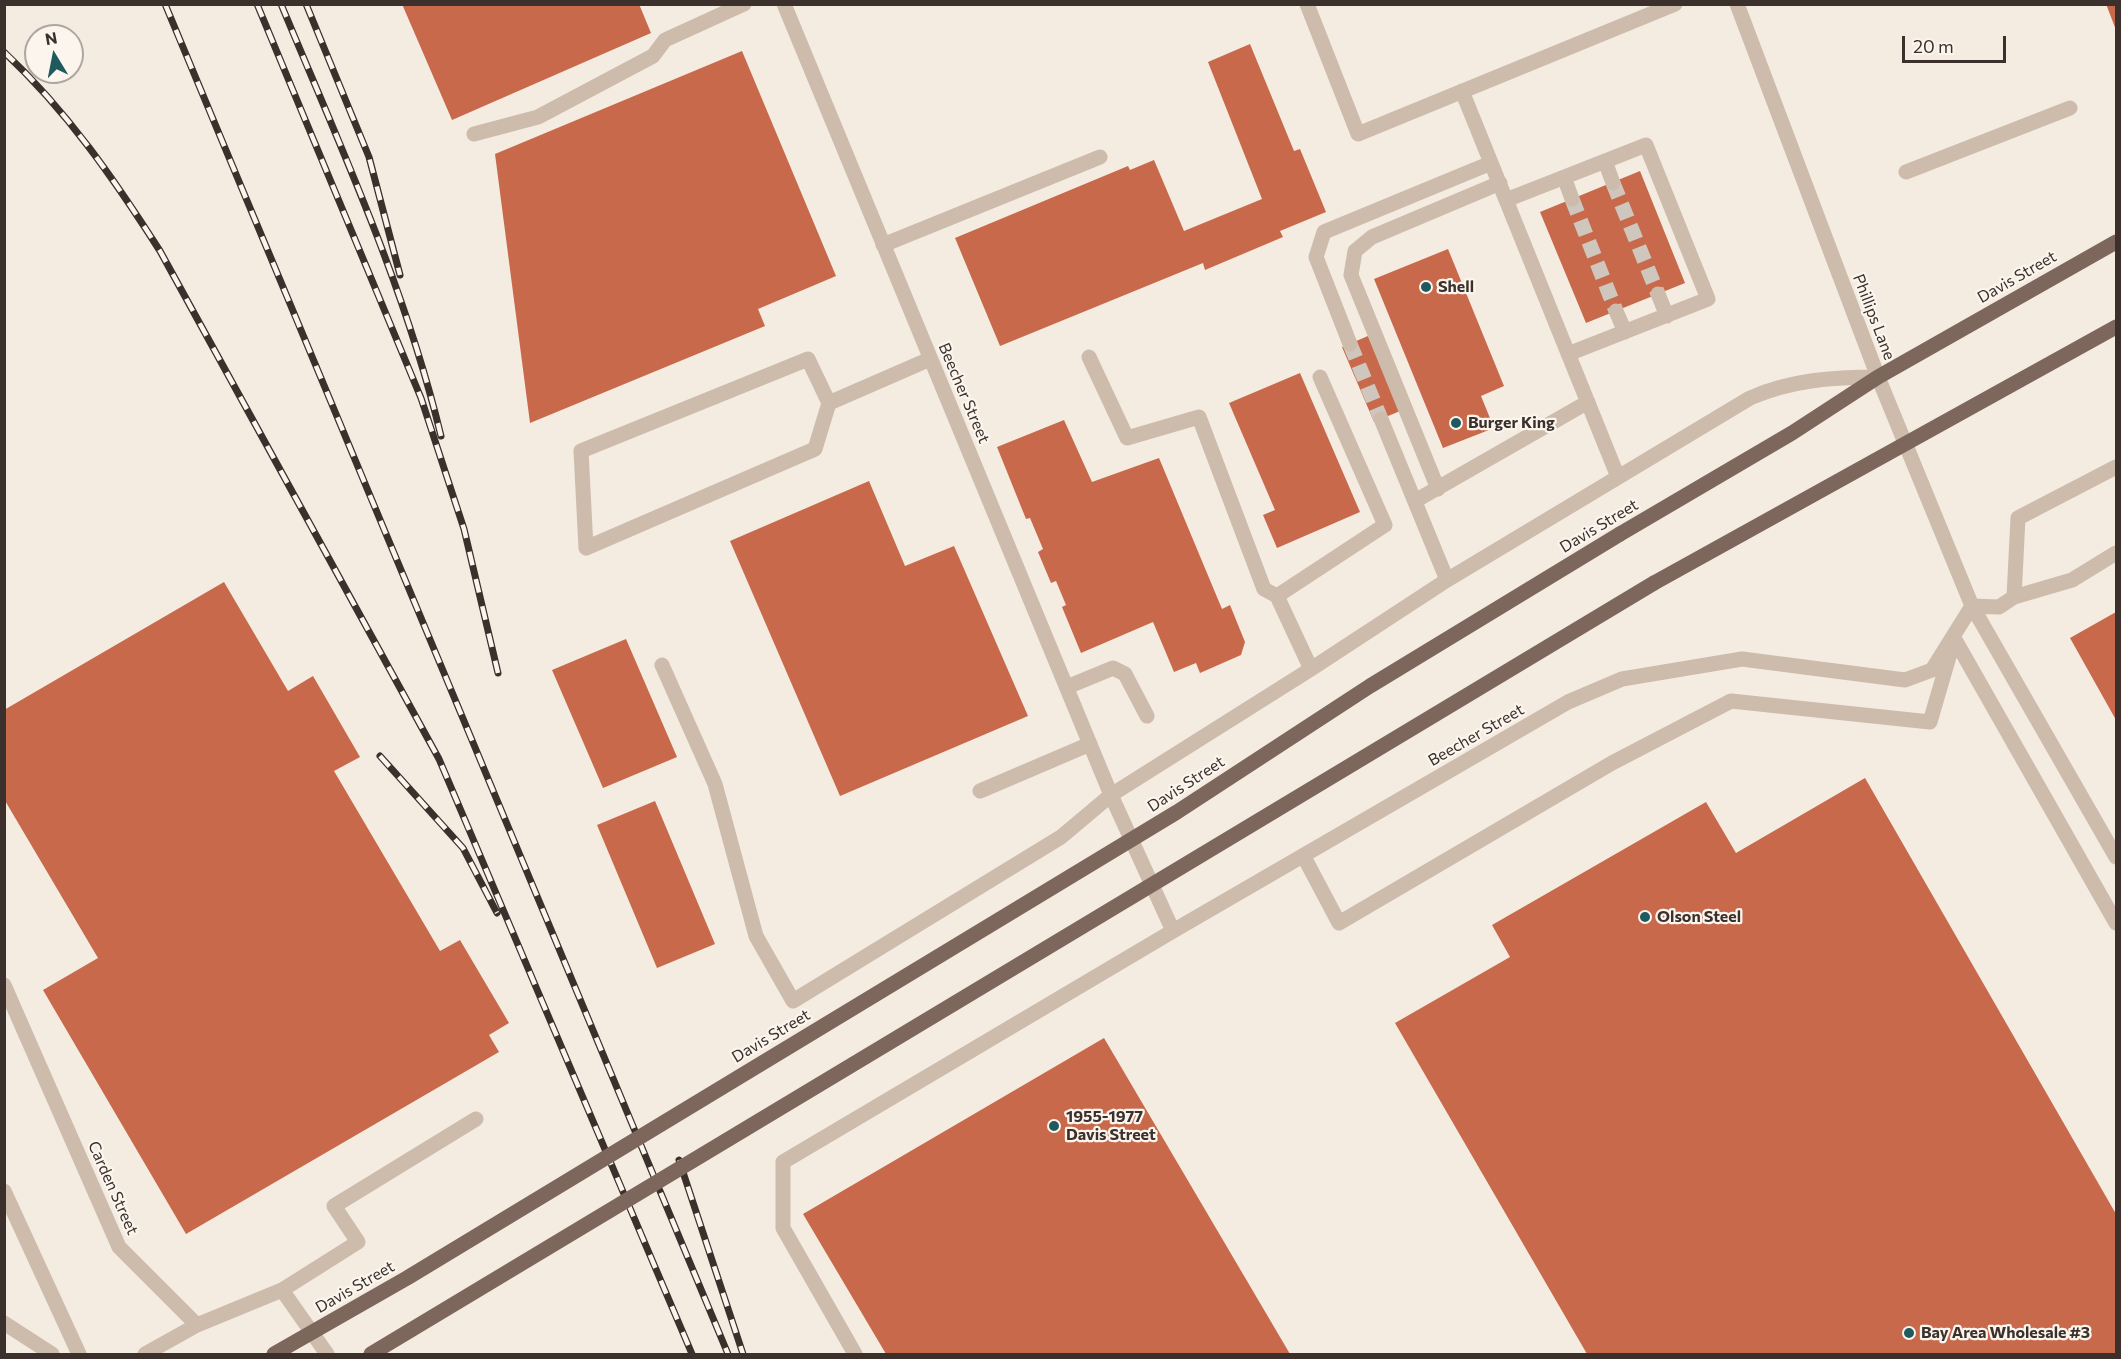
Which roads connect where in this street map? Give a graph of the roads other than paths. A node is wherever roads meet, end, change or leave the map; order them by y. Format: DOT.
graph roads {
  1 [pos="744,4"];
  2 [pos="784,4"];
  3 [pos="1307,4"];
  4 [pos="1674,4"];
  5 [pos="1737,4"];
  6 [pos="1462,91"];
  7 [pos="2070,108"];
  8 [pos="474,134"];
  9 [pos="1100,157"];
  10 [pos="1605,161"];
  11 [pos="1491,163"];
  12 [pos="1906,172"];
  13 [pos="1563,177"];
  14 [pos="1500,183"];
  15 [pos="1613,183"];
  16 [pos="1572,199"];
  17 [pos="1506,200"];
  18 [pos="2116,242"];
  19 [pos="883,245"];
  20 [pos="1658,294"];
  21 [pos="1616,311"];
  22 [pos="1667,316"];
  23 [pos="2116,327"];
  24 [pos="1625,332"];
  25 [pos="1350,344"];
  26 [pos="1569,354"];
  27 [pos="1089,357"];
  28 [pos="930,358"];
  29 [pos="1320,377"];
  30 [pos="1878,378"];
  31 [pos="1588,402"];
  32 [pos="829,403"];
  33 [pos="1381,419"];
  34 [pos="1905,442"];
  35 [pos="2116,466"];
  36 [pos="1618,477"];
  37 [pos="1438,489"];
  38 [pos="1415,501"];
  39 [pos="2116,553"];
  40 [pos="1447,580"];
  41 [pos="1276,596"];
  42 [pos="2014,597"];
  43 [pos="1972,606"];
  44 [pos="1954,638"];
  45 [pos="662,665"];
  46 [pos="1311,669"];
  47 [pos="1067,687"];
  48 [pos="1147,716"];
  49 [pos="1090,744"];
  50 [pos="980,791"];
  51 [pos="1111,795"];
  52 [pos="1304,857"];
  53 [pos="2116,857"];
  54 [pos="2116,923"];
  55 [pos="1173,930"];
  56 [pos="4,985"];
  57 [pos="476,1119"];
  58 [pos="4,1191"];
  59 [pos="282,1290"];
  60 [pos="4,1323"];
  61 [pos="197,1324"];
  62 [pos="52,1354"];
  63 [pos="79,1354"];
  64 [pos="146,1354"];
  65 [pos="274,1354"];
  66 [pos="327,1354"];
  67 [pos="371,1354"];
  68 [pos="855,1354"];
  1 -- 8 [label="street"];
  2 -- 19 [label="street, Beecher Street"];
  3 -- 6 [label="street"];
  4 -- 6 [label="street"];
  5 -- 30 [label="street, Phillips Lane"];
  6 -- 11 [label="street"];
  7 -- 12 [label="street"];
  9 -- 19 [label="street"];
  10 -- 13 [label="street"];
  10 -- 15 [label="street"];
  10 -- 22 [label="street"];
  11 -- 14 [label="street"];
  11 -- 25 [label="street"];
  13 -- 16 [label="street"];
  13 -- 17 [label="street"];
  14 -- 17 [label="street"];
  14 -- 37 [label="street"];
  17 -- 26 [label="street"];
  18 -- 30 [label="main road, Davis Street"];
  19 -- 28 [label="street, Beecher Street"];
  20 -- 22 [label="street"];
  21 -- 24 [label="street"];
  22 -- 24 [label="street"];
  23 -- 34 [label="main road"];
  24 -- 26 [label="street"];
  26 -- 31 [label="street"];
  27 -- 41 [label="street"];
  28 -- 32 [label="street"];
  28 -- 47 [label="street, Beecher Street"];
  29 -- 41 [label="street"];
  30 -- 34 [label="street, Phillips Lane"];
  30 -- 36 [label="street"];
  30 -- 65 [label="main road, Davis Street, bridge"];
  31 -- 36 [label="street"];
  31 -- 37 [label="street"];
  32 -- 32 [label="street"];
  33 -- 38 [label="street"];
  34 -- 43 [label="street, Phillips Lane"];
  34 -- 67 [label="main road, bridge"];
  35 -- 42 [label="street"];
  36 -- 40 [label="street"];
  37 -- 38 [label="street"];
  38 -- 40 [label="street"];
  39 -- 42 [label="street"];
  40 -- 46 [label="street"];
  41 -- 46 [label="street"];
  42 -- 43 [label="street"];
  43 -- 44 [label="street"];
  43 -- 53 [label="street, Phillips Lane"];
  44 -- 52 [label="street, Beecher Street"];
  44 -- 52 [label="street"];
  44 -- 54 [label="street"];
  45 -- 51 [label="street"];
  46 -- 51 [label="street"];
  47 -- 48 [label="street"];
  47 -- 49 [label="street, Beecher Street"];
  49 -- 50 [label="street"];
  49 -- 51 [label="street, Beecher Street"];
  51 -- 55 [label="street, Beecher Street"];
  52 -- 55 [label="street, Beecher Street"];
  55 -- 68 [label="street"];
  56 -- 61 [label="street, Carden Street"];
  57 -- 59 [label="street"];
  58 -- 63 [label="street"];
  59 -- 61 [label="street"];
  59 -- 66 [label="street"];
  60 -- 62 [label="street"];
  61 -- 64 [label="street"];
}
